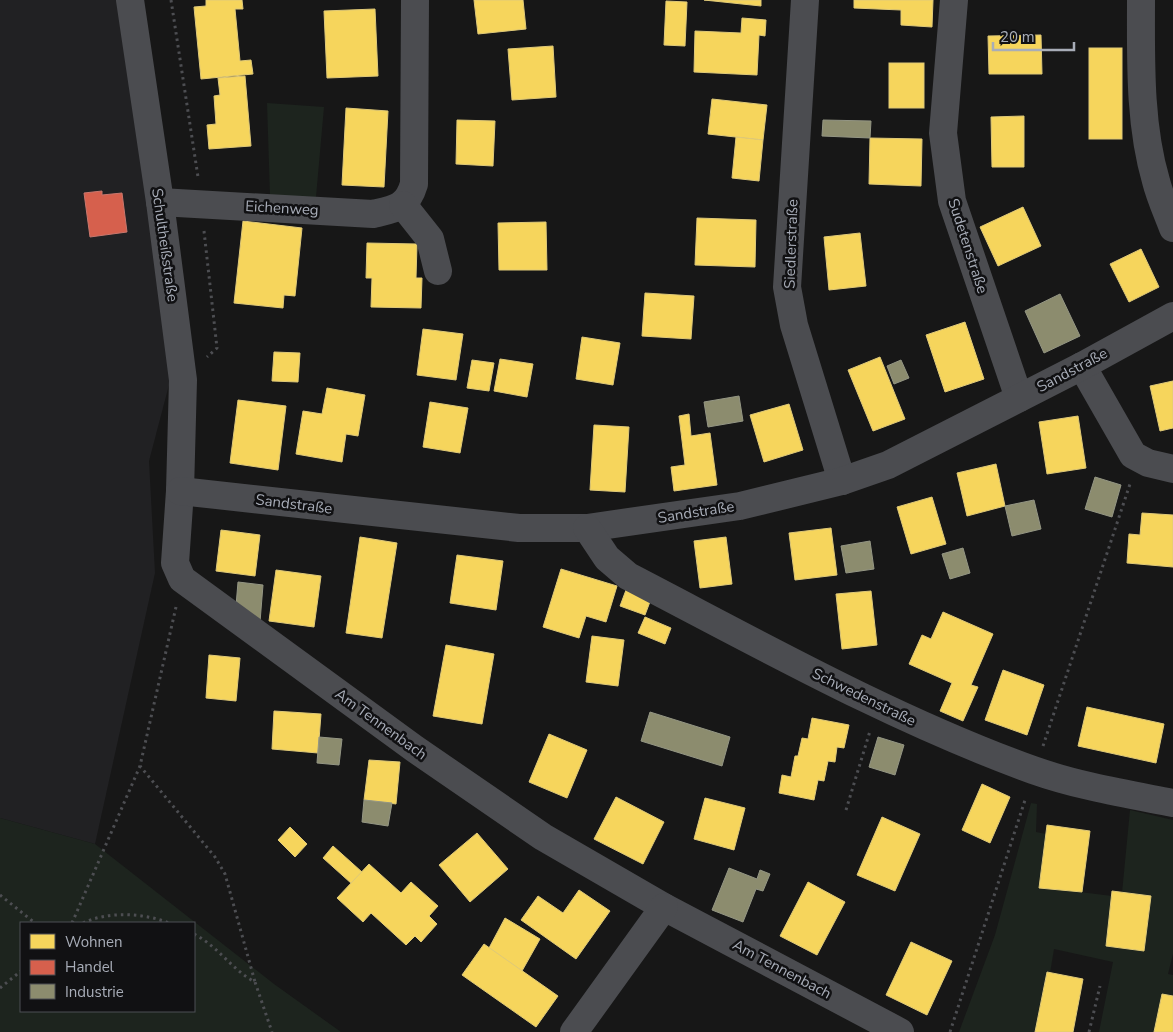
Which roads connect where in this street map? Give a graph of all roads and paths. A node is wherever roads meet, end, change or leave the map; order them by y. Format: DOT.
graph roads {
  1 [pos="130,0"];
  2 [pos="415,0"];
  3 [pos="804,0"];
  4 [pos="954,0"];
  5 [pos="1141,0"];
  6 [pos="160,202"];
  7 [pos="402,205"];
  8 [pos="1173,228"];
  9 [pos="438,270"];
  10 [pos="1173,316"];
  11 [pos="1082,366"];
  12 [pos="1019,398"];
  13 [pos="1173,469"];
  14 [pos="842,481"];
  15 [pos="180,491"];
  16 [pos="587,528"];
  17 [pos="182,579"];
  18 [pos="877,706"];
  19 [pos="140,766"];
  20 [pos="1173,803"];
  21 [pos="846,810"];
  22 [pos="0,895"];
  23 [pos="664,907"];
  24 [pos="34,922"];
  25 [pos="72,922"];
  26 [pos="87,922"];
  27 [pos="165,922"];
  28 [pos="195,935"];
  29 [pos="20,971"];
  30 [pos="256,982"];
  31 [pos="1100,986"];
  32 [pos="0,988"];
  33 [pos="272,1031"];
  34 [pos="574,1032"];
  35 [pos="900,1032"];
  36 [pos="1089,1032"];
  1 -- 6 [label="street, Schultheißstraße"];
  2 -- 7 [label="street"];
  3 -- 14 [label="street, Siedlerstraße"];
  4 -- 12 [label="street, Sudetenstraße"];
  5 -- 8 [label="street"];
  6 -- 7 [label="street, Eichenweg"];
  6 -- 15 [label="street, Schultheißstraße"];
  7 -- 9 [label="street"];
  10 -- 11 [label="street, Sandstraße"];
  11 -- 12 [label="street, Sandstraße"];
  11 -- 13 [label="street"];
  12 -- 14 [label="street, Sandstraße"];
  14 -- 16 [label="street, Sandstraße"];
  15 -- 16 [label="street, Sandstraße"];
  15 -- 17 [label="street"];
  16 -- 18 [label="street, Schwedenstraße"];
  17 -- 19 [label="path"];
  17 -- 23 [label="street, Am Tennenbach"];
  18 -- 20 [label="street, Schwedenstraße"];
  18 -- 21 [label="path"];
  19 -- 25 [label="path"];
  19 -- 30 [label="path"];
  22 -- 24 [label="path"];
  23 -- 34 [label="street"];
  23 -- 35 [label="street, Am Tennenbach"];
  26 -- 27 [label="path"];
  28 -- 30 [label="path"];
  29 -- 32 [label="path"];
  30 -- 33 [label="path"];
  31 -- 36 [label="path"];
}
